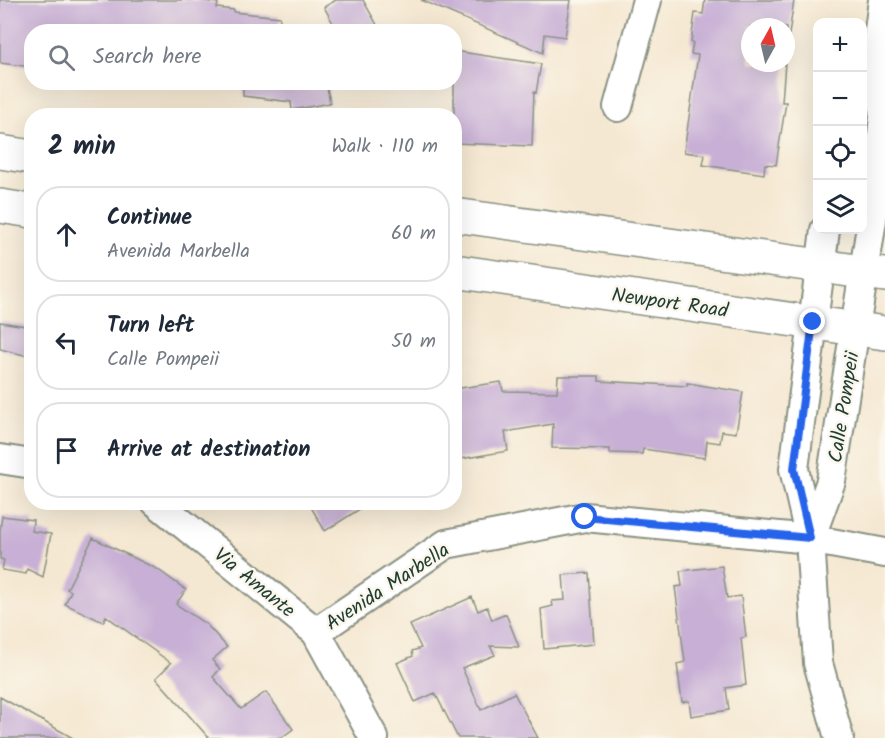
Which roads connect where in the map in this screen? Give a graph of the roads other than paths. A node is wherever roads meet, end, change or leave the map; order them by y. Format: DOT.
graph roads {
  1 [pos="647,0"];
  2 [pos="883,0"];
  3 [pos="875,61"];
  4 [pos="618,107"];
  5 [pos="0,152"];
  6 [pos="24,156"];
  7 [pos="0,206"];
  8 [pos="24,210"];
  9 [pos="462,216"];
  10 [pos="825,234"];
  11 [pos="821,266"];
  12 [pos="462,272"];
  13 [pos="875,274"];
  14 [pos="813,322"];
  15 [pos="870,330"];
  16 [pos="0,459"];
  17 [pos="24,463"];
  18 [pos="166,510"];
  19 [pos="810,538"];
  20 [pos="885,553"];
  21 [pos="316,632"];
  22 [pos="375,738"];
  23 [pos="839,738"];
  1 -- 4 [label="street"];
  2 -- 3 [label="street, Calle Pompeii"];
  3 -- 13 [label="street, Calle Pompeii"];
  5 -- 6 [label="main road"];
  7 -- 8 [label="main road"];
  9 -- 11 [label="main road"];
  10 -- 11 [label="street, Calle Pompeii"];
  11 -- 13 [label="main road"];
  11 -- 14 [label="street, Calle Pompeii"];
  12 -- 14 [label="main road, Newport Road"];
  13 -- 15 [label="street, Calle Pompeii"];
  14 -- 15 [label="main road, Newport Road"];
  14 -- 19 [label="street, Calle Pompeii"];
  15 -- 19 [label="street, Calle Pompeii"];
  16 -- 17 [label="street"];
  18 -- 21 [label="street, Via Amante"];
  19 -- 20 [label="street, Avenida Marbella"];
  19 -- 21 [label="street, Avenida Marbella"];
  19 -- 23 [label="street, Calle Pompeii"];
  21 -- 22 [label="street, Via Amante"];
}
